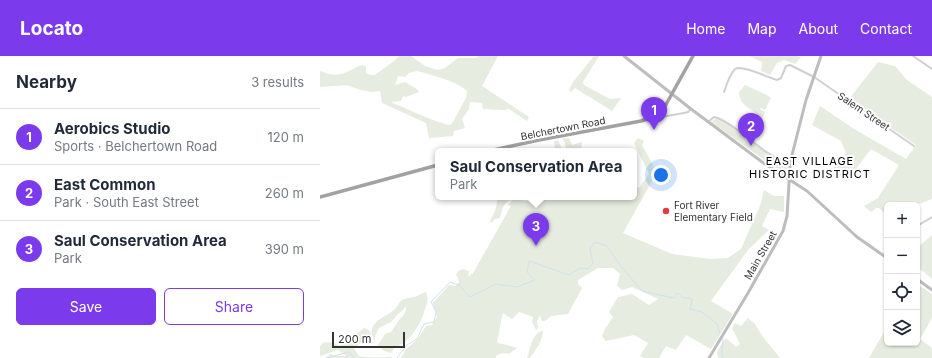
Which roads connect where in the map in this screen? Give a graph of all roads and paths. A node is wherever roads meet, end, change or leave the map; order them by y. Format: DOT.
graph roads {
  1 [pos="624,56"];
  2 [pos="693,56"];
  3 [pos="821,56"];
  4 [pos="913,56"];
  5 [pos="932,69"];
  6 [pos="814,77"];
  7 [pos="724,92"];
  8 [pos="672,94"];
  9 [pos="691,109"];
  10 [pos="641,121"];
  11 [pos="708,122"];
  12 [pos="914,146"];
  13 [pos="502,148"];
  14 [pos="791,161"];
  15 [pos="435,166"];
  16 [pos="789,179"];
  17 [pos="320,197"];
  18 [pos="932,217"];
  19 [pos="920,224"];
  20 [pos="884,255"];
  21 [pos="920,281"];
  22 [pos="932,290"];
  23 [pos="709,358"];
  1 -- 8 [label="main road"];
  2 -- 8 [label="highway, Belchertown Road"];
  3 -- 6 [label="main road, Main Street"];
  4 -- 5 [label="street"];
  6 -- 7 [label="street, Salem Street"];
  6 -- 12 [label="street, Salem Street"];
  6 -- 14 [label="main road, Main Street"];
  8 -- 9 [label="main road"];
  8 -- 10 [label="highway, Belchertown Road"];
  9 -- 10 [label="street, Belchertown Road"];
  9 -- 11 [label="main road"];
  10 -- 13 [label="highway, Belchertown Road"];
  11 -- 14 [label="street"];
  11 -- 16 [label="main road"];
  14 -- 16 [label="main road, Main Street"];
  15 -- 17 [label="highway"];
  16 -- 20 [label="main road"];
  16 -- 23 [label="main road, Main Street"];
  18 -- 19 [label="street"];
  21 -- 22 [label="main road"];
}
